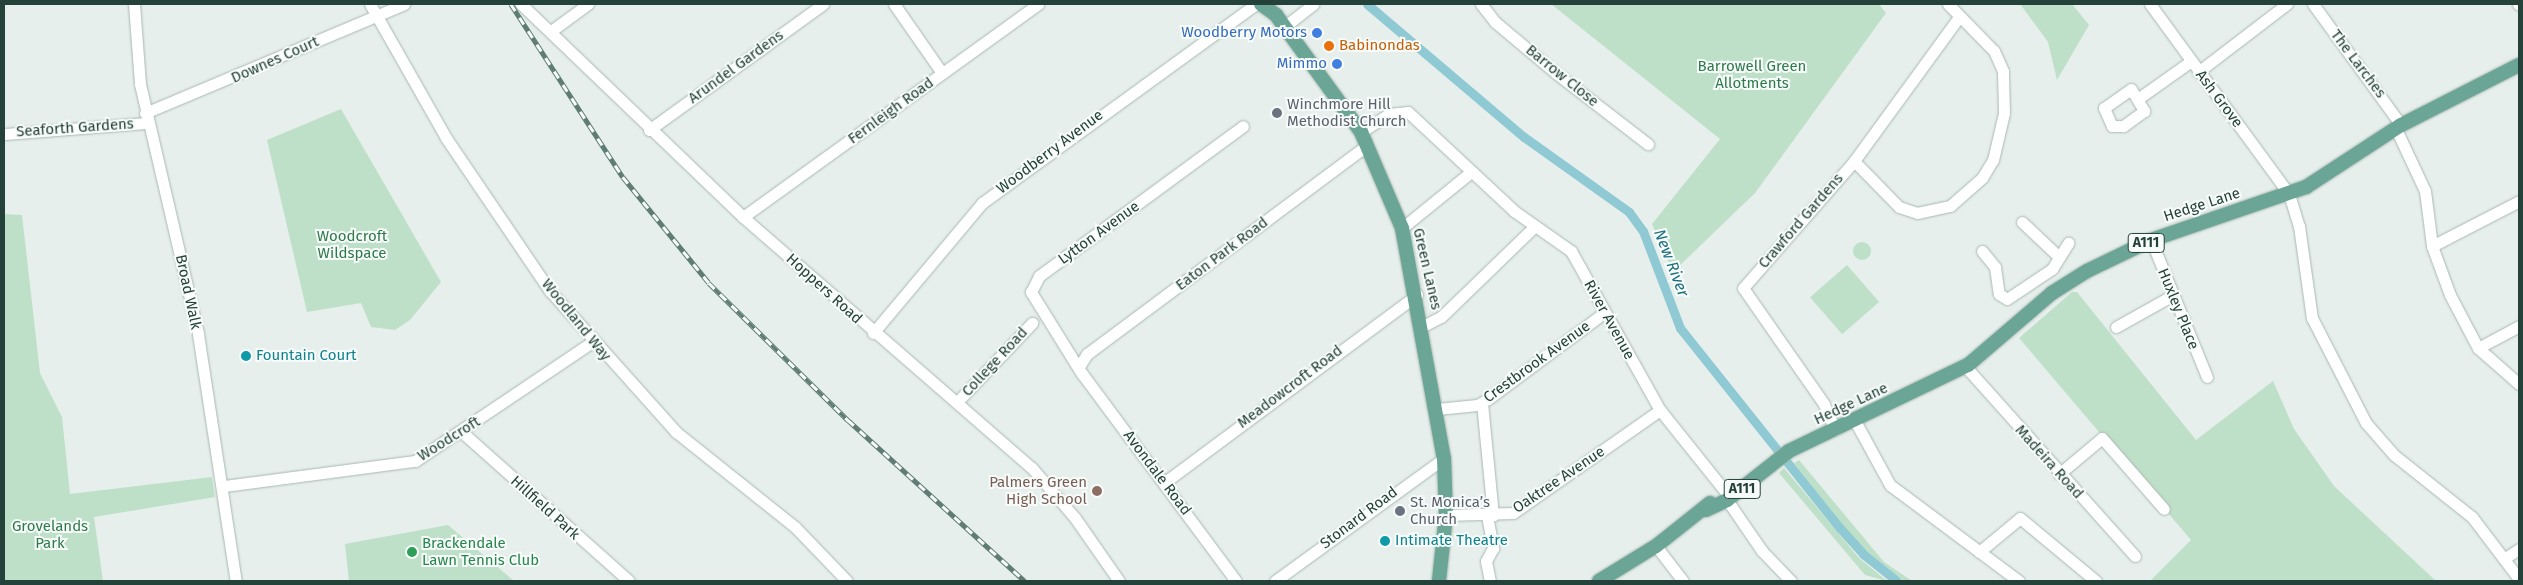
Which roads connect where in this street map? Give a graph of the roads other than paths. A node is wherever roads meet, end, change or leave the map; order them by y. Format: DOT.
graph roads {
  1 [pos="134,4"];
  2 [pos="370,4"];
  3 [pos="404,4"];
  4 [pos="521,4"];
  5 [pos="588,4"];
  6 [pos="823,4"];
  7 [pos="894,4"];
  8 [pos="1038,4"];
  9 [pos="1256,4"];
  10 [pos="1261,4"];
  11 [pos="1313,4"];
  12 [pos="1481,4"];
  13 [pos="1948,4"];
  14 [pos="2150,4"];
  15 [pos="2287,4"];
  16 [pos="2313,4"];
  17 [pos="377,16"];
  18 [pos="1959,17"];
  19 [pos="1284,27"];
  20 [pos="551,31"];
  21 [pos="2191,61"];
  22 [pos="2519,65"];
  23 [pos="2198,72"];
  24 [pos="942,73"];
  25 [pos="2140,98"];
  26 [pos="146,118"];
  27 [pos="1244,126"];
  28 [pos="2399,127"];
  29 [pos="649,130"];
  30 [pos="1361,132"];
  31 [pos="4,134"];
  32 [pos="1648,144"];
  33 [pos="1366,146"];
  34 [pos="1854,161"];
  35 [pos="1471,172"];
  36 [pos="2289,194"];
  37 [pos="2519,201"];
  38 [pos="743,218"];
  39 [pos="2022,222"];
  40 [pos="1535,226"];
  41 [pos="1402,228"];
  42 [pos="2151,240"];
  43 [pos="2068,243"];
  44 [pos="2432,246"];
  45 [pos="1982,251"];
  46 [pos="2059,257"];
  47 [pos="2041,278"];
  48 [pos="2052,294"];
  49 [pos="1417,295"];
  50 [pos="2173,295"];
  51 [pos="1604,313"];
  52 [pos="1032,323"];
  53 [pos="1423,326"];
  54 [pos="2519,326"];
  55 [pos="2116,327"];
  56 [pos="874,333"];
  57 [pos="592,342"];
  58 [pos="2478,348"];
  59 [pos="1080,365"];
  60 [pos="1965,366"];
  61 [pos="2207,377"];
  62 [pos="2519,384"];
  63 [pos="958,402"];
  64 [pos="1482,403"];
  65 [pos="1437,409"];
  66 [pos="1660,410"];
  67 [pos="1856,421"];
  68 [pos="1835,430"];
  69 [pos="463,433"];
  70 [pos="1444,458"];
  71 [pos="2059,474"];
  72 [pos="1165,482"];
  73 [pos="224,486"];
  74 [pos="1726,495"];
  75 [pos="2164,509"];
  76 [pos="1446,515"];
  77 [pos="1490,515"];
  78 [pos="1656,546"];
  79 [pos="2519,549"];
  80 [pos="1979,552"];
  81 [pos="2135,556"];
  82 [pos="2506,558"];
  83 [pos="2519,579"];
  84 [pos="236,581"];
  85 [pos="629,581"];
  86 [pos="847,581"];
  87 [pos="1119,581"];
  88 [pos="1236,581"];
  89 [pos="1275,581"];
  90 [pos="1439,581"];
  91 [pos="1490,581"];
  92 [pos="1599,581"];
  93 [pos="1684,581"];
  94 [pos="1791,581"];
  95 [pos="2019,581"];
  96 [pos="2096,581"];
  1 -- 26 [label="street, Broad Walk"];
  2 -- 17 [label="street, Woodland Way"];
  3 -- 17 [label="street, Downes Court"];
  4 -- 20 [label="street, Hoppers Road"];
  5 -- 20 [label="street"];
  6 -- 29 [label="street, Arundel Gardens"];
  7 -- 24 [label="street"];
  8 -- 24 [label="street, Fernleigh Road"];
  9 -- 56 [label="street, Woodberry Avenue"];
  10 -- 19 [label="main road, Green Lanes"];
  11 -- 19 [label="street"];
  12 -- 32 [label="street, Barrow Close"];
  13 -- 18 [label="street"];
  14 -- 21 [label="street, Ash Grove"];
  15 -- 23 [label="street"];
  16 -- 28 [label="street, The Larches"];
  17 -- 26 [label="street, Downes Court"];
  17 -- 57 [label="street, Woodland Way"];
  18 -- 34 [label="street, Crawford Gardens"];
  18 -- 34 [label="street"];
  19 -- 30 [label="main road, Green Lanes"];
  20 -- 29 [label="street, Hoppers Road"];
  21 -- 23 [label="street, Ash Grove"];
  21 -- 25 [label="street"];
  22 -- 28 [label="main road, Hedge Lane / A111"];
  23 -- 36 [label="street, Ash Grove"];
  24 -- 38 [label="street, Fernleigh Road"];
  26 -- 31 [label="street, Seaforth Gardens"];
  26 -- 73 [label="street, Broad Walk"];
  27 -- 59 [label="street, Lytton Avenue"];
  28 -- 36 [label="main road, Hedge Lane / A111"];
  28 -- 44 [label="street, The Larches"];
  29 -- 38 [label="street, Hoppers Road"];
  30 -- 33 [label="main road, Green Lanes"];
  30 -- 35 [label="street, River Avenue"];
  33 -- 41 [label="main road, Green Lanes"];
  33 -- 59 [label="street, Eaton Park Road"];
  34 -- 68 [label="street, Crawford Gardens"];
  35 -- 40 [label="street, River Avenue"];
  35 -- 41 [label="street"];
  36 -- 42 [label="main road, Hedge Lane / A111"];
  36 -- 82 [label="street, Ash Grove"];
  37 -- 44 [label="street"];
  38 -- 56 [label="street, Hoppers Road"];
  39 -- 46 [label="street"];
  40 -- 51 [label="street, River Avenue"];
  40 -- 53 [label="street"];
  41 -- 49 [label="main road, Green Lanes"];
  42 -- 48 [label="main road, Hedge Lane / A111"];
  42 -- 50 [label="street, Huxley Place"];
  43 -- 46 [label="street"];
  44 -- 58 [label="street, The Larches"];
  45 -- 47 [label="street"];
  46 -- 47 [label="street"];
  47 -- 48 [label="street"];
  48 -- 60 [label="main road, Hedge Lane / A111"];
  49 -- 53 [label="main road, Green Lanes"];
  49 -- 72 [label="street, Meadowcroft Road"];
  50 -- 55 [label="street"];
  50 -- 61 [label="street, Huxley Place"];
  51 -- 64 [label="street, Crestbrook Avenue"];
  51 -- 66 [label="street, River Avenue"];
  52 -- 63 [label="street, College Road"];
  53 -- 65 [label="main road, Green Lanes"];
  54 -- 58 [label="street"];
  56 -- 63 [label="street, Hoppers Road"];
  57 -- 69 [label="street, Woodcroft"];
  57 -- 86 [label="street, Woodland Way"];
  58 -- 62 [label="street"];
  59 -- 72 [label="street, Avondale Road"];
  60 -- 67 [label="main road, Hedge Lane / A111"];
  60 -- 71 [label="street, Madeira Road"];
  63 -- 87 [label="street, Hoppers Road"];
  64 -- 65 [label="street, Crestbrook Avenue"];
  64 -- 77 [label="street"];
  65 -- 70 [label="main road, Green Lanes"];
  66 -- 74 [label="street, River Avenue"];
  66 -- 77 [label="street, Oaktree Avenue"];
  67 -- 68 [label="main road, Hedge Lane / A111"];
  67 -- 80 [label="street"];
  68 -- 74 [label="main road, Hedge Lane / A111"];
  69 -- 73 [label="street, Woodcroft"];
  69 -- 85 [label="street, Hillfield Park"];
  70 -- 76 [label="main road, Green Lanes"];
  70 -- 89 [label="street, Stonard Road"];
  71 -- 75 [label="street"];
  71 -- 81 [label="street, Madeira Road"];
  72 -- 88 [label="street, Avondale Road"];
  73 -- 84 [label="street, Broad Walk"];
  74 -- 78 [label="main road, Hedge Lane / A111"];
  74 -- 94 [label="street, River Avenue"];
  76 -- 77 [label="street, Oaktree Avenue"];
  76 -- 90 [label="main road, Green Lanes"];
  77 -- 91 [label="street"];
  78 -- 92 [label="main road, Hedge Lane / A111"];
  78 -- 93 [label="street"];
  79 -- 82 [label="street"];
  80 -- 95 [label="street"];
  80 -- 96 [label="street"];
  82 -- 83 [label="street, Ash Grove"];
}
